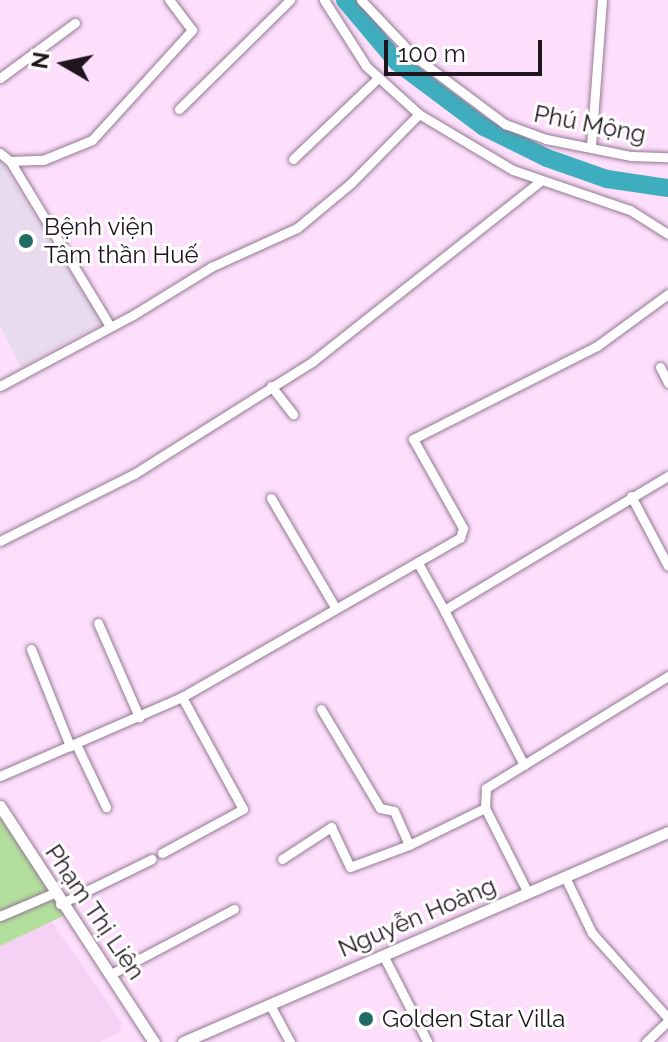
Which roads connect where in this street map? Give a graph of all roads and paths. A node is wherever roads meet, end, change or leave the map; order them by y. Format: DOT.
graph roads {
  1 [pos="169,0"];
  2 [pos="290,0"];
  3 [pos="324,0"];
  4 [pos="361,0"];
  5 [pos="602,0"];
  6 [pos="75,23"];
  7 [pos="0,78"];
  8 [pos="377,79"];
  9 [pos="179,109"];
  10 [pos="419,114"];
  11 [pos="591,146"];
  12 [pos="0,153"];
  13 [pos="668,157"];
  14 [pos="293,159"];
  15 [pos="10,161"];
  16 [pos="540,181"];
  17 [pos="668,234"];
  18 [pos="668,294"];
  19 [pos="110,326"];
  20 [pos="660,367"];
  21 [pos="668,383"];
  22 [pos="0,386"];
  23 [pos="271,386"];
  24 [pos="293,414"];
  25 [pos="668,476"];
  26 [pos="631,496"];
  27 [pos="271,498"];
  28 [pos="0,541"];
  29 [pos="418,563"];
  30 [pos="668,566"];
  31 [pos="335,607"];
  32 [pos="444,610"];
  33 [pos="98,623"];
  34 [pos="31,649"];
  35 [pos="668,676"];
  36 [pos="182,697"];
  37 [pos="321,709"];
  38 [pos="139,717"];
  39 [pos="73,745"];
  40 [pos="524,765"];
  41 [pos="0,776"];
  42 [pos="0,806"];
  43 [pos="106,807"];
  44 [pos="485,808"];
  45 [pos="668,832"];
  46 [pos="409,845"];
  47 [pos="162,853"];
  48 [pos="152,859"];
  49 [pos="282,859"];
  50 [pos="565,877"];
  51 [pos="54,893"];
  52 [pos="528,893"];
  53 [pos="60,904"];
  54 [pos="234,909"];
  55 [pos="0,916"];
  56 [pos="383,955"];
  57 [pos="113,973"];
  58 [pos="270,1005"];
  59 [pos="668,1019"];
  60 [pos="427,1041"];
  61 [pos="154,1042"];
  62 [pos="183,1042"];
  63 [pos="290,1042"];
  64 [pos="646,1042"];
  1 -- 15 [label="street"];
  2 -- 9 [label="street"];
  3 -- 8 [label="street"];
  4 -- 11 [label="street, Phú Mộng"];
  5 -- 11 [label="street"];
  6 -- 7 [label="street"];
  8 -- 10 [label="street"];
  8 -- 14 [label="street"];
  10 -- 16 [label="street"];
  10 -- 19 [label="street"];
  11 -- 13 [label="street, Phú Mộng"];
  12 -- 15 [label="street"];
  15 -- 19 [label="street"];
  16 -- 17 [label="street"];
  16 -- 23 [label="street"];
  18 -- 29 [label="street"];
  19 -- 22 [label="street"];
  20 -- 21 [label="street"];
  23 -- 24 [label="street"];
  23 -- 28 [label="street"];
  25 -- 26 [label="street"];
  26 -- 30 [label="street"];
  26 -- 32 [label="street"];
  27 -- 31 [label="street"];
  29 -- 31 [label="street"];
  29 -- 32 [label="street"];
  31 -- 36 [label="street"];
  32 -- 40 [label="street"];
  33 -- 38 [label="street"];
  34 -- 39 [label="street"];
  35 -- 40 [label="street"];
  36 -- 38 [label="street"];
  36 -- 47 [label="street"];
  37 -- 46 [label="street"];
  38 -- 39 [label="street"];
  39 -- 41 [label="street"];
  39 -- 43 [label="street"];
  40 -- 44 [label="street"];
  42 -- 51 [label="street, Phạm Thị Liên"];
  44 -- 46 [label="street"];
  44 -- 52 [label="street"];
  45 -- 50 [label="street, Nguyễn Hoàng"];
  46 -- 49 [label="street"];
  48 -- 53 [label="street"];
  50 -- 52 [label="street, Nguyễn Hoàng"];
  50 -- 59 [label="street"];
  51 -- 53 [label="street, Phạm Thị Liên"];
  51 -- 55 [label="street"];
  52 -- 56 [label="street, Nguyễn Hoàng"];
  53 -- 57 [label="street, Phạm Thị Liên"];
  54 -- 57 [label="street"];
  56 -- 58 [label="street, Nguyễn Hoàng"];
  56 -- 60 [label="street"];
  57 -- 61 [label="street, Phạm Thị Liên"];
  58 -- 62 [label="street, Nguyễn Hoàng"];
  58 -- 63 [label="street"];
  59 -- 64 [label="street"];
}
